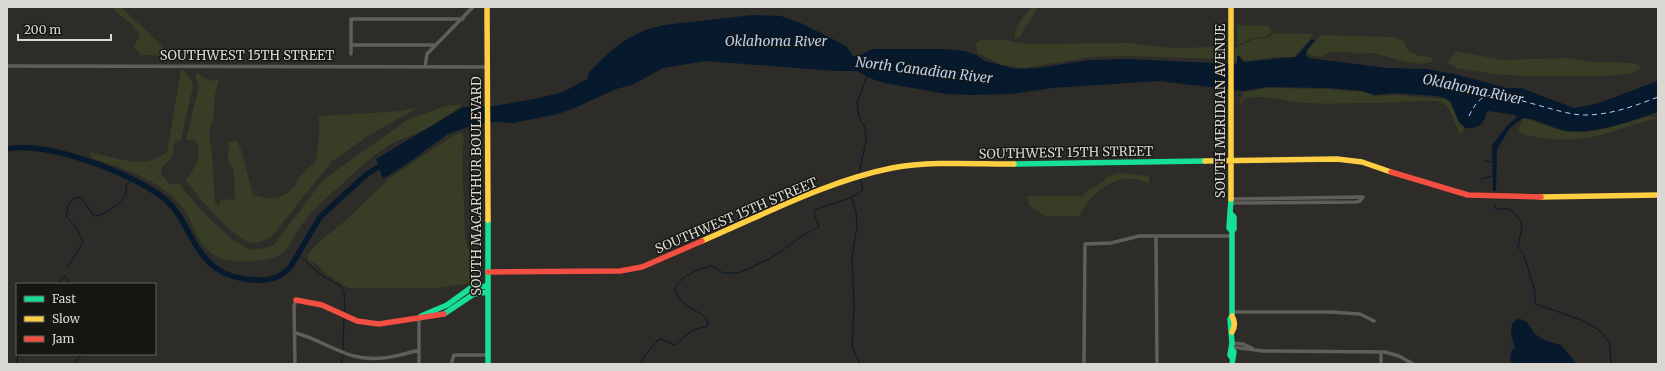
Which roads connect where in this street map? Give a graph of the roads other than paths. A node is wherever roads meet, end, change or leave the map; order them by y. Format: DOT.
graph roads {
  1 [pos="473,7"];
  2 [pos="486,7"];
  3 [pos="1231,7"];
  4 [pos="463,19"];
  5 [pos="351,45"];
  6 [pos="436,45"];
  7 [pos="352,54"];
  8 [pos="7,66"];
  9 [pos="425,67"];
  10 [pos="487,67"];
  11 [pos="1231,160"];
  12 [pos="1658,195"];
  13 [pos="1255,198"];
  14 [pos="1272,198"];
  15 [pos="1316,200"];
  16 [pos="1231,201"];
  17 [pos="1255,203"];
  18 [pos="1272,203"];
  19 [pos="1232,234"];
  20 [pos="1156,236"];
  21 [pos="488,272"];
  22 [pos="488,289"];
  23 [pos="458,296"];
  24 [pos="296,300"];
  25 [pos="462,301"];
  26 [pos="1232,314"];
  27 [pos="419,317"];
  28 [pos="1374,321"];
  29 [pos="296,333"];
  30 [pos="1232,346"];
  31 [pos="419,350"];
  32 [pos="1381,352"];
  33 [pos="488,355"];
  34 [pos="1232,361"];
  35 [pos="295,364"];
  36 [pos="419,364"];
  37 [pos="451,364"];
  38 [pos="488,364"];
  39 [pos="1084,364"];
  40 [pos="1157,364"];
  41 [pos="1381,364"];
  42 [pos="1413,364"];
  1 -- 4 [label="street"];
  2 -- 10 [label="main road, SOUTH MACARTHUR BOULEVARD"];
  3 -- 11 [label="main road, SOUTH MERIDIAN AVENUE"];
  4 -- 5 [label="street"];
  4 -- 6 [label="street"];
  5 -- 6 [label="street"];
  5 -- 7 [label="street"];
  6 -- 9 [label="street"];
  8 -- 9 [label="street, SOUTHWEST 15TH STREET"];
  9 -- 10 [label="street, SOUTHWEST 15TH STREET"];
  10 -- 21 [label="main road, SOUTH MACARTHUR BOULEVARD"];
  11 -- 12 [label="main road, SOUTHWEST 15TH STREET"];
  11 -- 16 [label="main road, SOUTH MERIDIAN AVENUE"];
  11 -- 21 [label="main road, SOUTHWEST 15TH STREET"];
  13 -- 14 [label="street"];
  13 -- 16 [label="street"];
  13 -- 17 [label="street"];
  14 -- 15 [label="street"];
  14 -- 18 [label="street"];
  15 -- 15 [label="street"];
  15 -- 18 [label="street"];
  16 -- 17 [label="street"];
  16 -- 19 [label="main road, SOUTH MERIDIAN AVENUE"];
  17 -- 18 [label="street"];
  19 -- 20 [label="street"];
  19 -- 26 [label="main road, SOUTH MERIDIAN AVENUE"];
  20 -- 39 [label="street"];
  20 -- 40 [label="street"];
  21 -- 22 [label="main road, SOUTH MACARTHUR BOULEVARD"];
  22 -- 23 [label="main road"];
  22 -- 25 [label="main road"];
  22 -- 33 [label="main road, SOUTH MACARTHUR BOULEVARD"];
  23 -- 25 [label="main road"];
  23 -- 27 [label="main road"];
  24 -- 27 [label="main road"];
  24 -- 29 [label="street"];
  25 -- 27 [label="main road"];
  26 -- 28 [label="street"];
  26 -- 30 [label="main road, SOUTH MERIDIAN AVENUE"];
  27 -- 31 [label="street"];
  29 -- 31 [label="street"];
  29 -- 35 [label="street"];
  30 -- 32 [label="street"];
  30 -- 34 [label="main road, SOUTH MERIDIAN AVENUE"];
  31 -- 36 [label="street"];
  32 -- 41 [label="street"];
  32 -- 42 [label="street"];
  33 -- 37 [label="street"];
  33 -- 38 [label="main road, SOUTH MACARTHUR BOULEVARD"];
}
